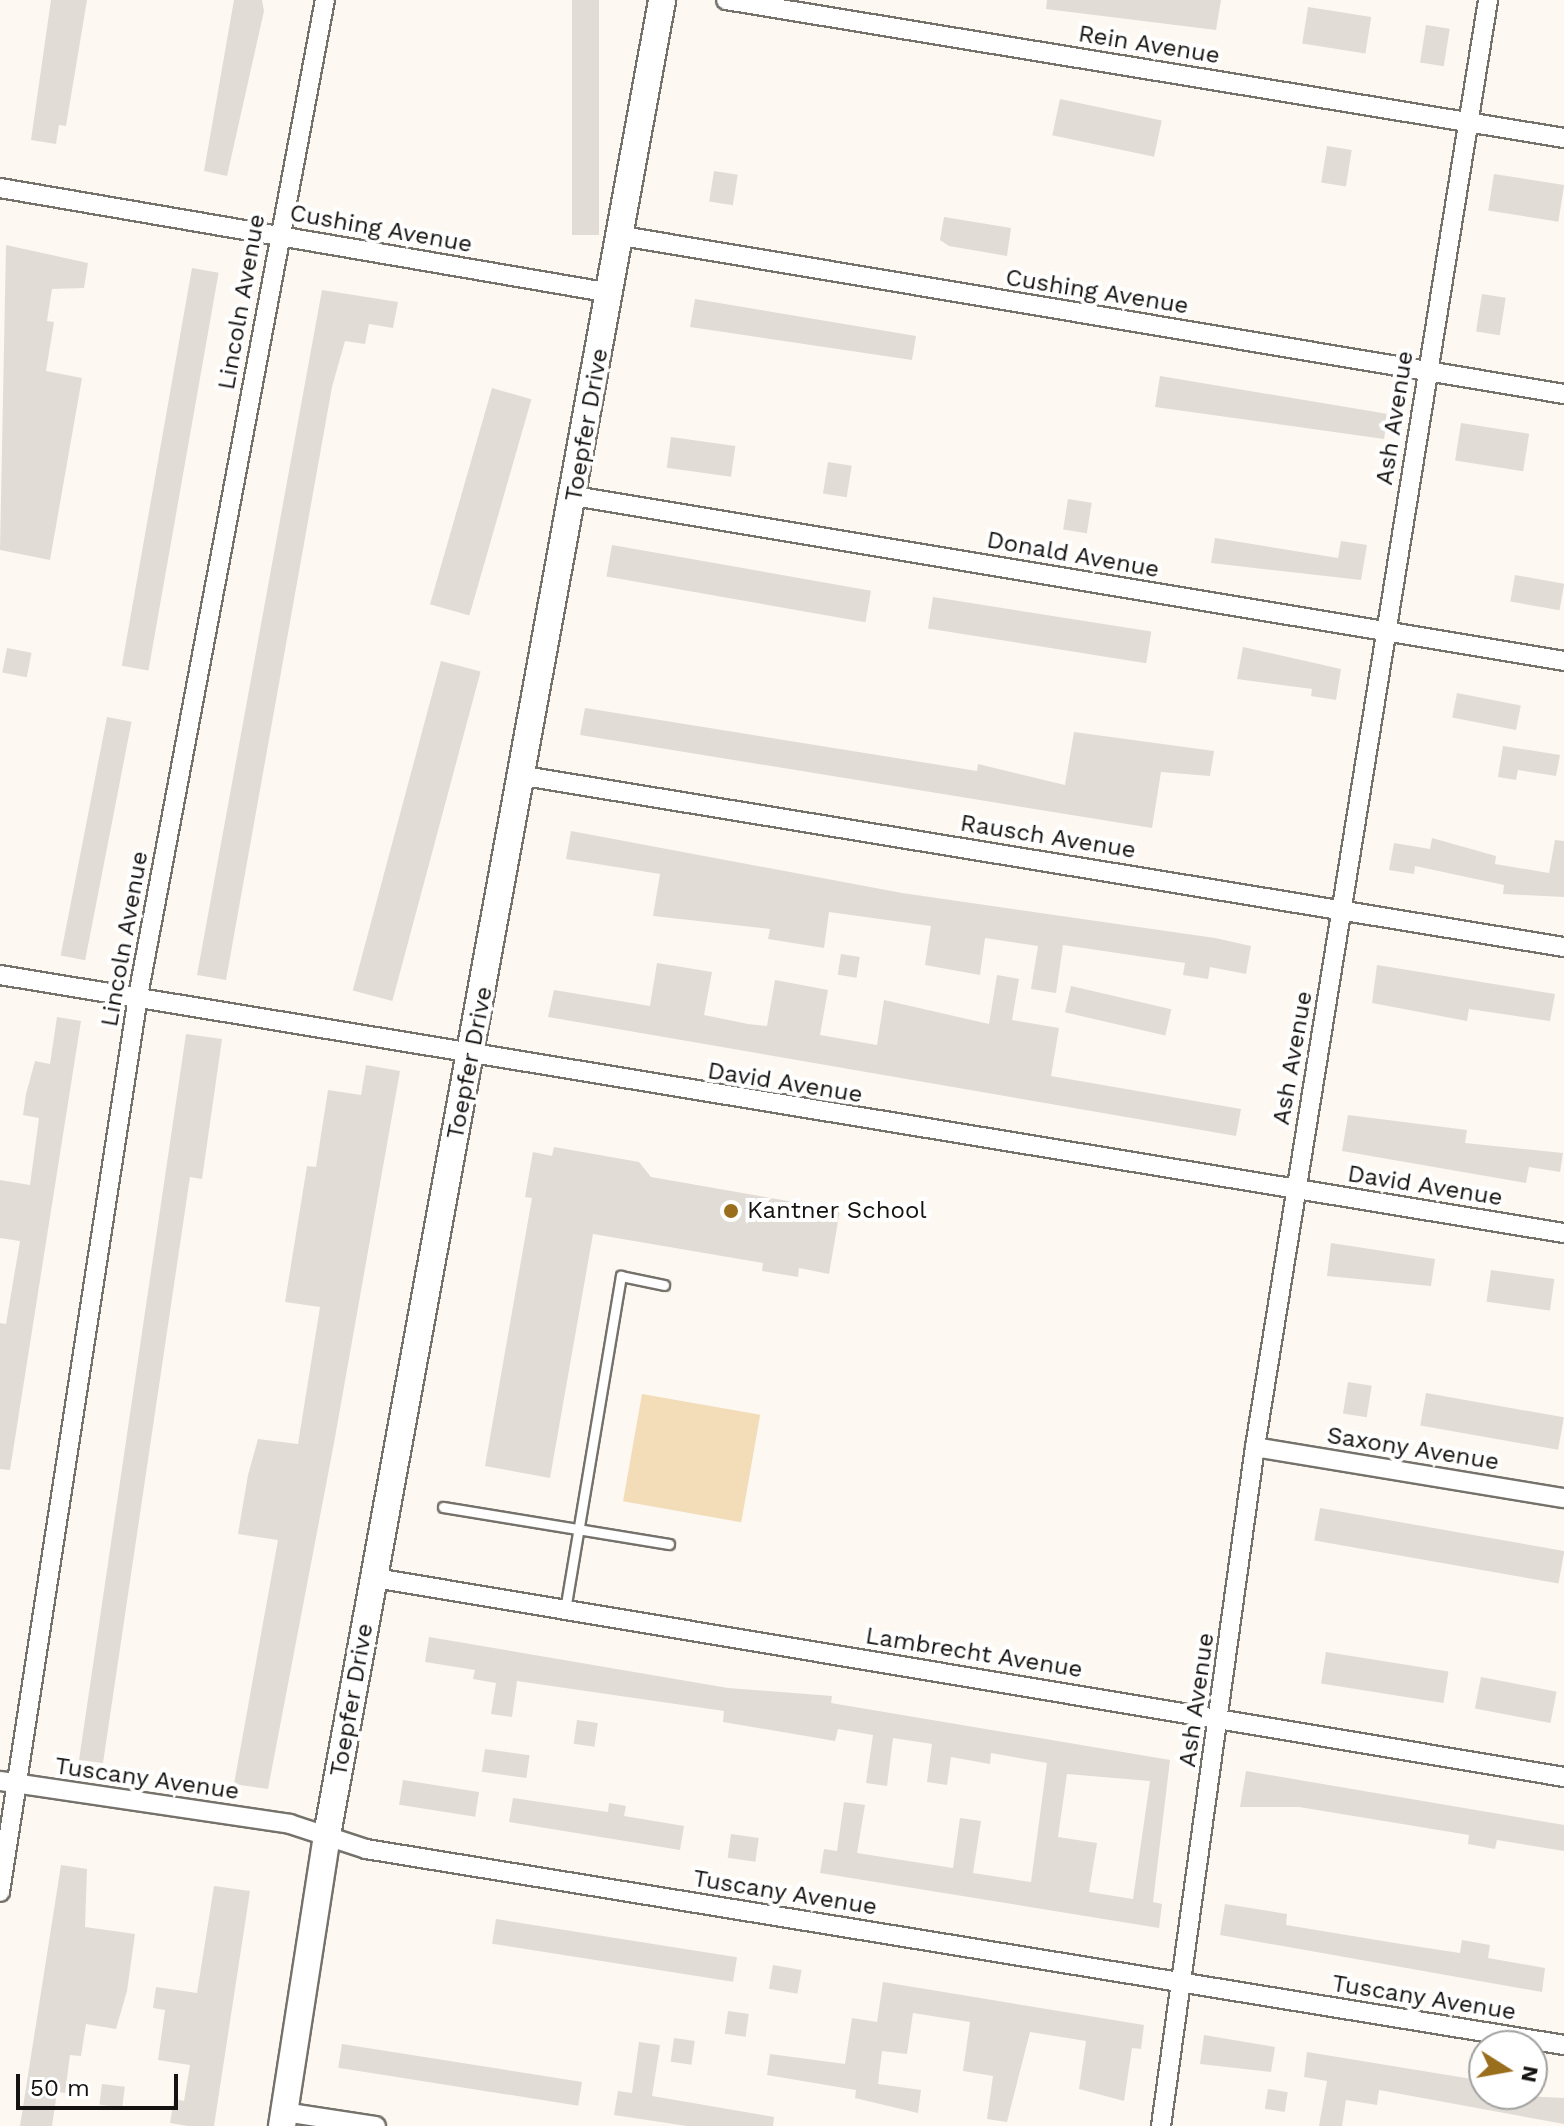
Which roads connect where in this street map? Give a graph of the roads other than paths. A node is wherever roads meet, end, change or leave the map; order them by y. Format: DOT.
graph roads {
  1 [pos="325,0"];
  2 [pos="662,0"];
  3 [pos="726,0"];
  4 [pos="1488,0"];
  5 [pos="1468,122"];
  6 [pos="1564,138"];
  7 [pos="0,188"];
  8 [pos="277,235"];
  9 [pos="622,236"];
  10 [pos="611,293"];
  11 [pos="1427,371"];
  12 [pos="1564,394"];
  13 [pos="574,496"];
  14 [pos="1386,632"];
  15 [pos="1564,661"];
  16 [pos="524,776"];
  17 [pos="1342,910"];
  18 [pos="1564,947"];
  19 [pos="0,975"];
  20 [pos="138,996"];
  21 [pos="471,1053"];
  22 [pos="1295,1189"];
  23 [pos="1564,1233"];
  24 [pos="664,1285"];
  25 [pos="1255,1447"];
  26 [pos="1564,1498"];
  27 [pos="443,1507"];
  28 [pos="579,1528"];
  29 [pos="669,1544"];
  30 [pos="375,1578"];
  31 [pos="565,1610"];
  32 [pos="1219,1718"];
  33 [pos="1564,1777"];
  34 [pos="8,1783"];
  35 [pos="327,1835"];
  36 [pos="0,1892"];
  37 [pos="1182,1983"];
  38 [pos="1564,2045"];
  39 [pos="283,2119"];
  40 [pos="376,2126"];
  41 [pos="1161,2126"];
  1 -- 8 [label="street, Lincoln Avenue"];
  2 -- 9 [label="street, Toepfer Drive"];
  3 -- 5 [label="street, Rein Avenue"];
  4 -- 5 [label="street, Ash Avenue"];
  5 -- 6 [label="street, Rein Avenue"];
  5 -- 11 [label="street, Ash Avenue"];
  7 -- 8 [label="street, Cushing Avenue"];
  8 -- 10 [label="street, Cushing Avenue"];
  8 -- 20 [label="street, Lincoln Avenue"];
  9 -- 10 [label="street, Toepfer Drive"];
  9 -- 11 [label="street, Cushing Avenue"];
  10 -- 13 [label="street, Toepfer Drive"];
  11 -- 12 [label="street, Cushing Avenue"];
  11 -- 14 [label="street, Ash Avenue"];
  13 -- 14 [label="street, Donald Avenue"];
  13 -- 16 [label="street, Toepfer Drive"];
  14 -- 15 [label="street, Donald Avenue"];
  14 -- 17 [label="street, Ash Avenue"];
  16 -- 17 [label="street, Rausch Avenue"];
  16 -- 21 [label="street, Toepfer Drive"];
  17 -- 18 [label="street, Rausch Avenue"];
  17 -- 22 [label="street, Ash Avenue"];
  19 -- 20 [label="street, David Avenue"];
  20 -- 21 [label="street, David Avenue"];
  20 -- 34 [label="street, Lincoln Avenue"];
  21 -- 22 [label="street, David Avenue"];
  21 -- 30 [label="street, Toepfer Drive"];
  22 -- 23 [label="street, David Avenue"];
  22 -- 25 [label="street, Ash Avenue"];
  24 -- 28 [label="lane"];
  25 -- 26 [label="street, Saxony Avenue"];
  25 -- 32 [label="street, Ash Avenue"];
  27 -- 28 [label="lane"];
  28 -- 29 [label="lane"];
  28 -- 31 [label="lane"];
  30 -- 31 [label="street, Lambrecht Avenue"];
  30 -- 35 [label="street, Toepfer Drive"];
  31 -- 32 [label="street, Lambrecht Avenue"];
  32 -- 33 [label="street, Lambrecht Avenue"];
  32 -- 37 [label="street, Ash Avenue"];
  34 -- 35 [label="street, Tuscany Avenue"];
  34 -- 36 [label="street, Lincoln Avenue"];
  35 -- 37 [label="street, Tuscany Avenue"];
  35 -- 39 [label="street, Toepfer Drive"];
  37 -- 38 [label="street, Tuscany Avenue"];
  37 -- 41 [label="street, Ash Avenue"];
  39 -- 40 [label="street"];
}
